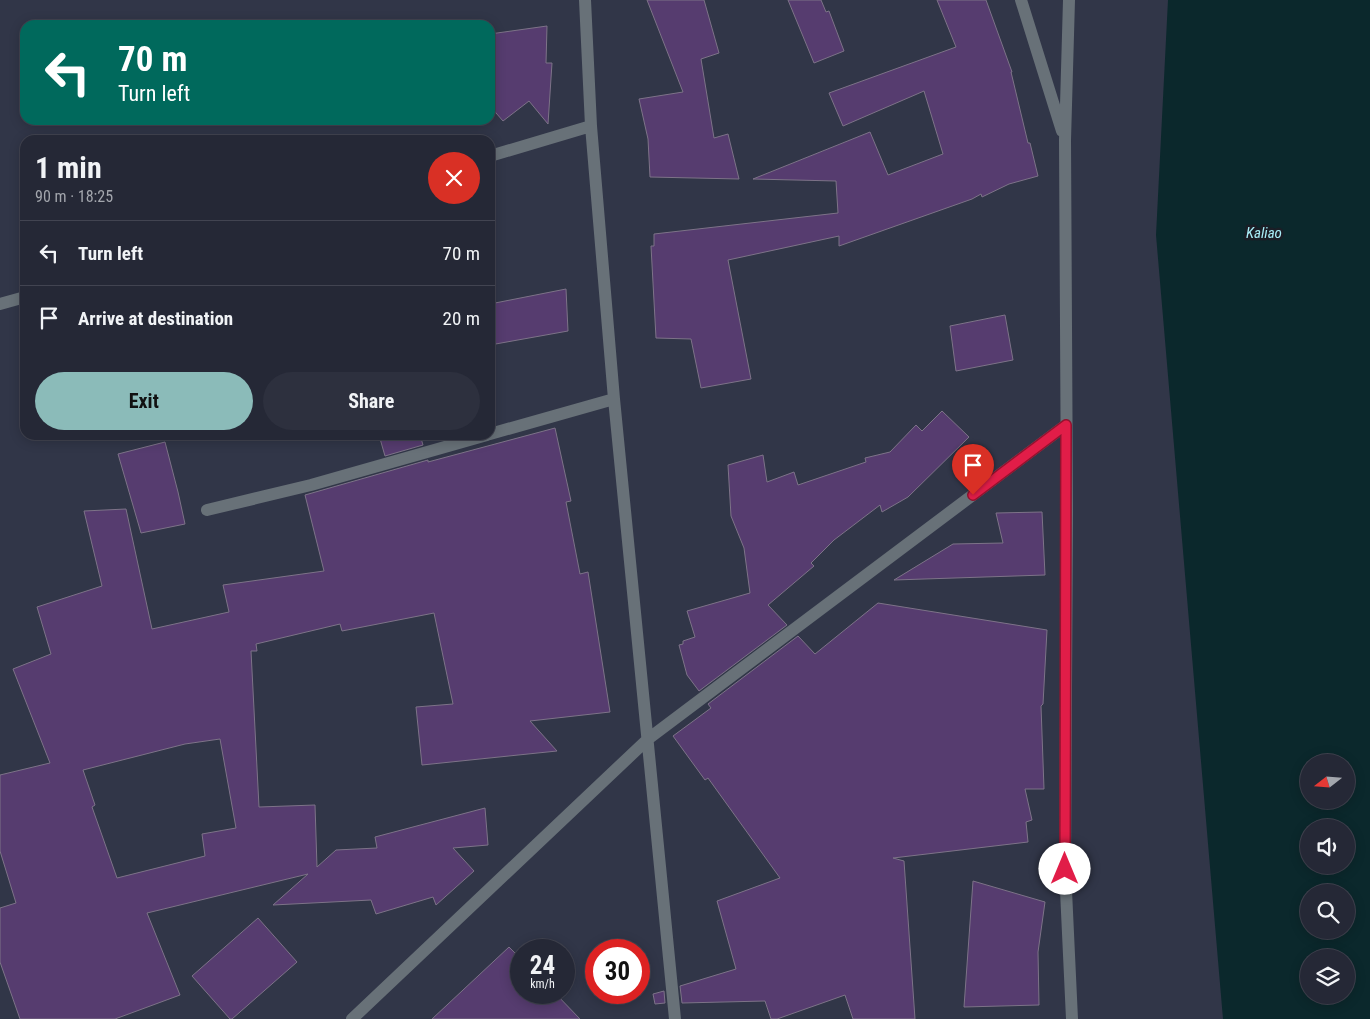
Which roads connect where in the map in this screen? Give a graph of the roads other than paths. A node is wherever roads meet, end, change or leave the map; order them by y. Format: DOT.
graph roads {
  1 [pos="586,0"];
  2 [pos="1021,0"];
  3 [pos="1069,0"];
  4 [pos="591,126"];
  5 [pos="1065,140"];
  6 [pos="495,155"];
  7 [pos="20,298"];
  8 [pos="0,304"];
  9 [pos="614,399"];
  10 [pos="1066,425"];
  11 [pos="495,433"];
  12 [pos="471,440"];
  13 [pos="206,510"];
  14 [pos="648,739"];
  15 [pos="352,1019"];
  16 [pos="674,1019"];
  17 [pos="1072,1019"];
  1 -- 4 [label="street"];
  2 -- 5 [label="street"];
  3 -- 5 [label="street"];
  4 -- 6 [label="street"];
  4 -- 9 [label="street"];
  5 -- 10 [label="street"];
  7 -- 8 [label="street"];
  9 -- 11 [label="street"];
  9 -- 14 [label="street"];
  10 -- 14 [label="street"];
  10 -- 17 [label="street"];
  12 -- 13 [label="street"];
  14 -- 15 [label="street"];
  14 -- 16 [label="street"];
}
